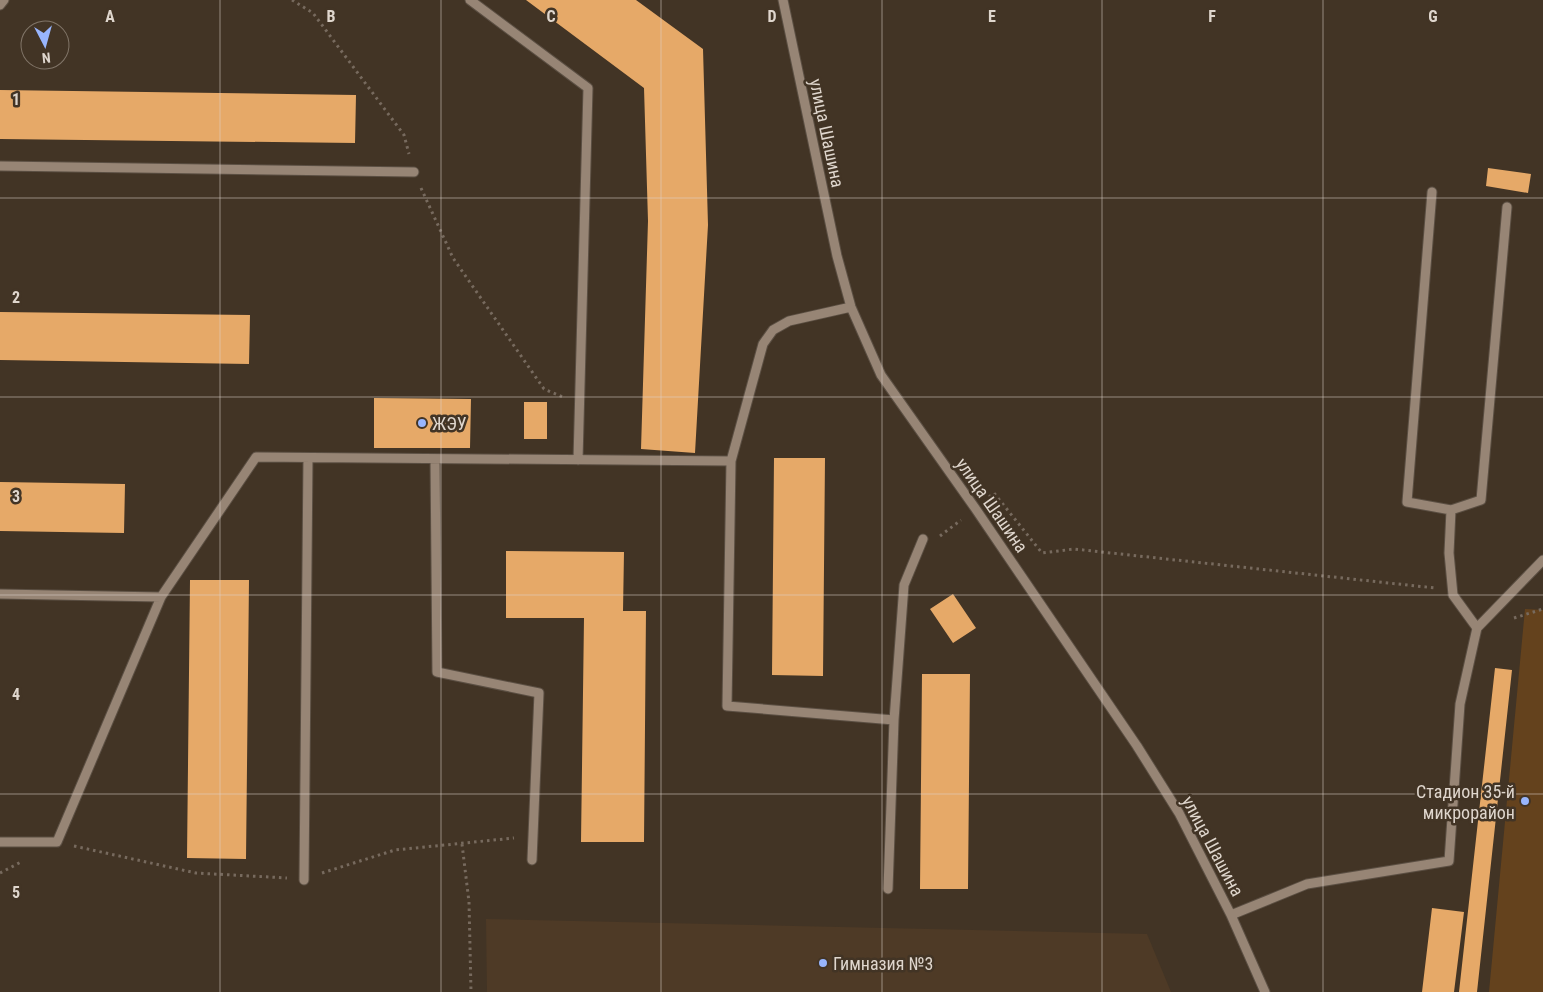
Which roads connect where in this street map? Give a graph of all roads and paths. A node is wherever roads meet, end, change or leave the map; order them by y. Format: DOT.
graph roads {
  1 [pos="4,0"];
  2 [pos="292,0"];
  3 [pos="470,0"];
  4 [pos="783,0"];
  5 [pos="0,6"];
  6 [pos="0,166"];
  7 [pos="414,172"];
  8 [pos="1432,192"];
  9 [pos="1507,206"];
  10 [pos="850,307"];
  11 [pos="579,404"];
  12 [pos="308,458"];
  13 [pos="435,458"];
  14 [pos="578,460"];
  15 [pos="731,462"];
  16 [pos="975,508"];
  17 [pos="1452,510"];
  18 [pos="923,539"];
  19 [pos="935,541"];
  20 [pos="1543,560"];
  21 [pos="1435,588"];
  22 [pos="0,594"];
  23 [pos="161,597"];
  24 [pos="1543,609"];
  25 [pos="1477,628"];
  26 [pos="894,720"];
  27 [pos="532,837"];
  28 [pos="0,842"];
  29 [pos="58,842"];
  30 [pos="462,844"];
  31 [pos="25,860"];
  32 [pos="532,860"];
  33 [pos="0,873"];
  34 [pos="304,880"];
  35 [pos="888,889"];
  36 [pos="1231,915"];
  37 [pos="471,992"];
  38 [pos="1266,992"];
  1 -- 5 [label="street"];
  2 -- 7 [label="path"];
  3 -- 11 [label="street"];
  4 -- 10 [label="street, улица Шашина"];
  6 -- 7 [label="street"];
  7 -- 11 [label="path"];
  8 -- 17 [label="street"];
  9 -- 17 [label="street"];
  10 -- 15 [label="street"];
  10 -- 16 [label="street, улица Шашина"];
  11 -- 14 [label="street"];
  12 -- 13 [label="street"];
  12 -- 23 [label="street"];
  12 -- 34 [label="street"];
  13 -- 14 [label="street"];
  13 -- 27 [label="street"];
  14 -- 15 [label="street"];
  15 -- 26 [label="street"];
  16 -- 19 [label="path"];
  16 -- 21 [label="path"];
  16 -- 36 [label="street, улица Шашина"];
  17 -- 25 [label="street"];
  18 -- 26 [label="street"];
  20 -- 25 [label="street"];
  22 -- 23 [label="street"];
  23 -- 29 [label="street"];
  24 -- 25 [label="path"];
  25 -- 36 [label="street"];
  26 -- 35 [label="street"];
  27 -- 30 [label="path"];
  27 -- 32 [label="street"];
  28 -- 29 [label="street"];
  29 -- 34 [label="path"];
  30 -- 34 [label="path"];
  30 -- 37 [label="path"];
  31 -- 33 [label="path"];
  36 -- 38 [label="street, улица Шашина"];
}
